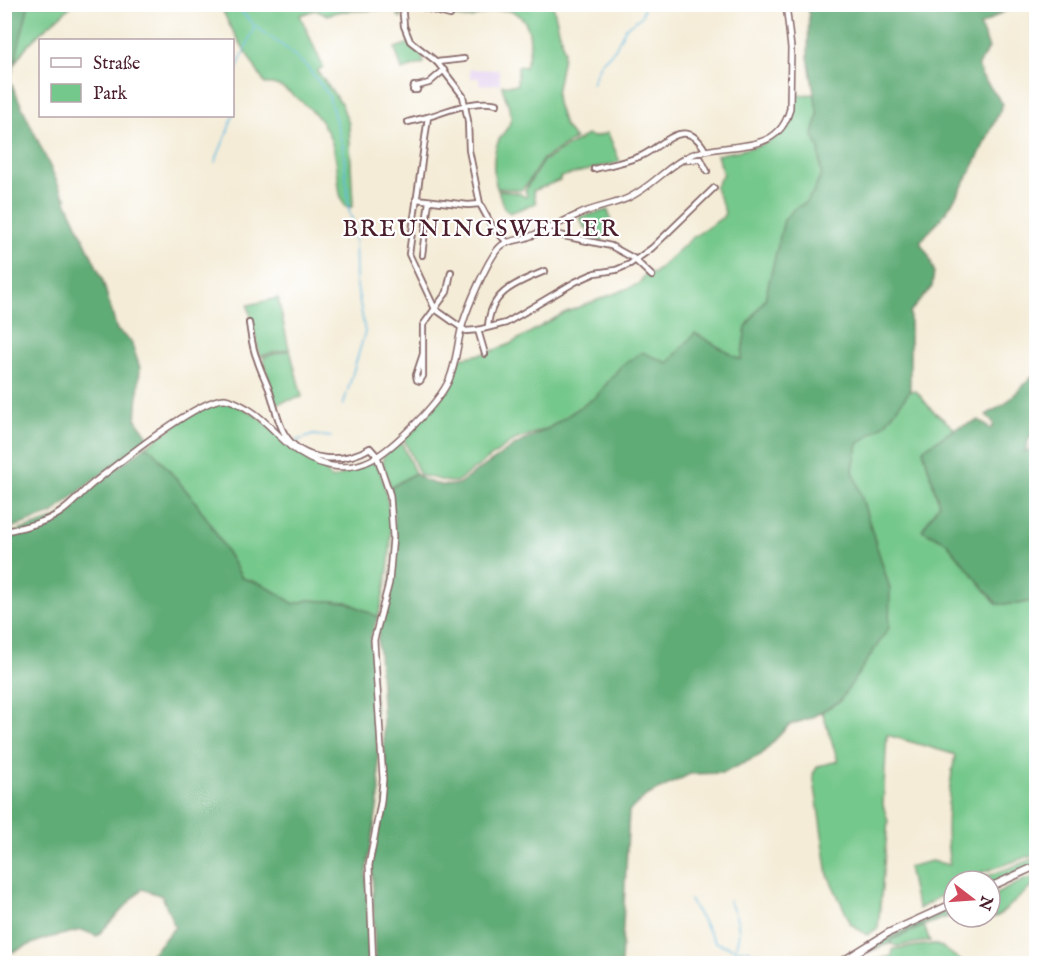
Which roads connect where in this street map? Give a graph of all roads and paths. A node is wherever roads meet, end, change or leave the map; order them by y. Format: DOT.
graph roads {
  1 [pos="402,4"];
  2 [pos="411,4"];
  3 [pos="786,4"];
  4 [pos="450,15"];
  5 [pos="464,59"];
  6 [pos="437,62"];
  7 [pos="444,70"];
  8 [pos="406,93"];
  9 [pos="497,104"];
  10 [pos="466,105"];
  11 [pos="428,117"];
  12 [pos="408,122"];
  13 [pos="705,150"];
  14 [pos="685,158"];
  15 [pos="594,169"];
  16 [pos="707,171"];
  17 [pos="714,188"];
  18 [pos="416,199"];
  19 [pos="429,201"];
  20 [pos="480,204"];
  21 [pos="548,229"];
  22 [pos="507,242"];
  23 [pos="422,255"];
  24 [pos="636,260"];
  25 [pos="545,271"];
  26 [pos="451,273"];
  27 [pos="652,276"];
  28 [pos="435,309"];
  29 [pos="249,323"];
  30 [pos="488,327"];
  31 [pos="461,328"];
  32 [pos="478,330"];
  33 [pos="423,354"];
  34 [pos="485,354"];
  35 [pos="377,456"];
  36 [pos="4,532"];
  37 [pos="1036,866"];
  38 [pos="1002,882"];
  39 [pos="942,908"];
  40 [pos="373,963"];
  41 [pos="837,963"];
  1 -- 6 [label="street"];
  2 -- 4 [label="street"];
  3 -- 13 [label="street"];
  5 -- 6 [label="street"];
  6 -- 7 [label="street"];
  7 -- 8 [label="street"];
  7 -- 10 [label="street"];
  9 -- 10 [label="street"];
  10 -- 11 [label="street"];
  10 -- 20 [label="street"];
  11 -- 12 [label="street"];
  11 -- 18 [label="street"];
  13 -- 14 [label="street"];
  13 -- 15 [label="street"];
  14 -- 16 [label="street"];
  14 -- 21 [label="street"];
  17 -- 24 [label="street"];
  18 -- 19 [label="street"];
  18 -- 28 [label="street"];
  19 -- 20 [label="street"];
  19 -- 23 [label="street"];
  20 -- 22 [label="street"];
  21 -- 22 [label="street"];
  21 -- 24 [label="street"];
  22 -- 31 [label="street"];
  24 -- 27 [label="street"];
  24 -- 30 [label="street"];
  25 -- 30 [label="street"];
  26 -- 28 [label="street"];
  28 -- 31 [label="street"];
  28 -- 33 [label="street"];
  29 -- 35 [label="street"];
  30 -- 32 [label="street"];
  31 -- 32 [label="street"];
  31 -- 35 [label="street"];
  32 -- 34 [label="street"];
  33 -- 33 [label="street"];
  35 -- 36 [label="street"];
  35 -- 40 [label="street"];
  37 -- 38 [label="main road"];
  39 -- 41 [label="main road"];
}
